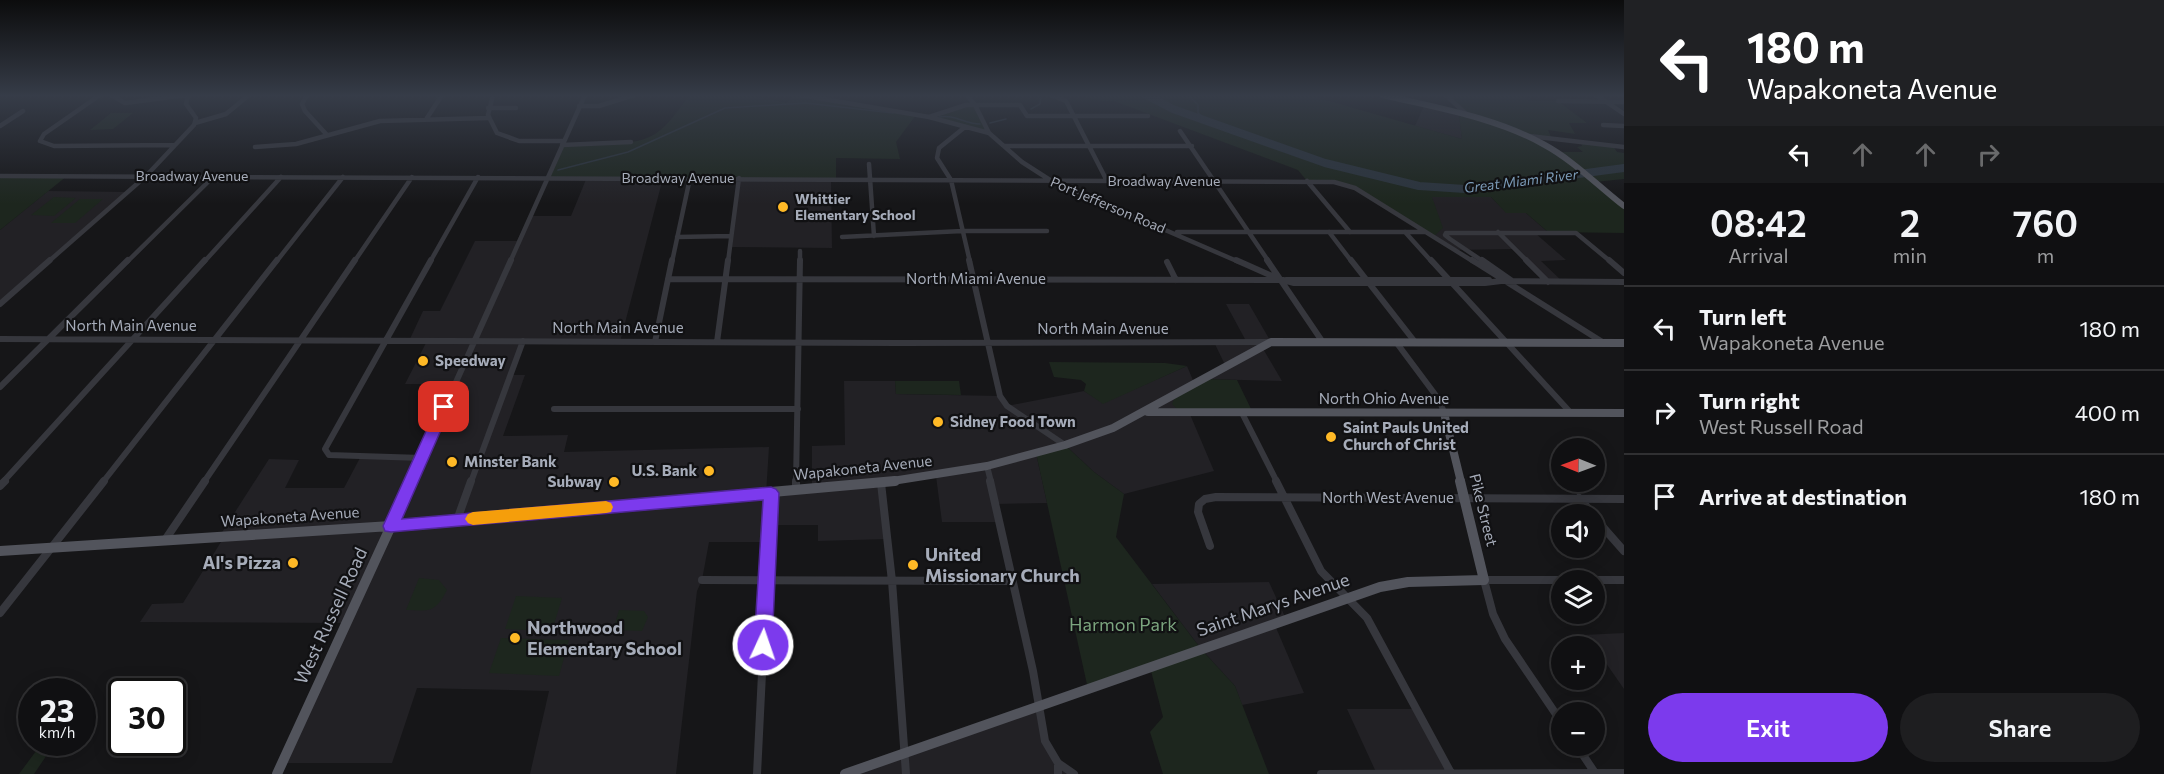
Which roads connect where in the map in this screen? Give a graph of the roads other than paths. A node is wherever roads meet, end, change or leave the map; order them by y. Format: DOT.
graph roads {
  1 [pos="48,131"];
  2 [pos="188,131"];
  3 [pos="323,131"];
  4 [pos="343,131"];
  5 [pos="495,131"];
  6 [pos="567,131"];
  7 [pos="959,131"];
  8 [pos="980,131"];
  9 [pos="989,131"];
  10 [pos="1082,131"];
  11 [pos="1180,131"];
  12 [pos="1513,131"];
  13 [pos="990,134"];
  14 [pos="327,135"];
  15 [pos="1529,136"];
  16 [pos="631,142"];
  17 [pos="562,143"];
  18 [pos="175,145"];
  19 [pos="1004,146"];
  20 [pos="1089,146"];
  21 [pos="1192,146"];
  22 [pos="255,147"];
  23 [pos="1624,147"];
  24 [pos="869,164"];
  25 [pos="0,176"];
  26 [pos="146,176"];
  27 [pos="214,176"];
  28 [pos="281,177"];
  29 [pos="343,177"];
  30 [pos="412,177"];
  31 [pos="478,177"];
  32 [pos="546,177"];
  33 [pos="690,178"];
  34 [pos="739,178"];
  35 [pos="870,179"];
  36 [pos="951,180"];
  37 [pos="1050,180"];
  38 [pos="1107,181"];
  39 [pos="1216,181"];
  40 [pos="1307,181"];
  41 [pos="1624,206"];
  42 [pos="962,231"];
  43 [pos="1047,231"];
  44 [pos="1173,232"];
  45 [pos="1250,232"];
  46 [pos="1329,232"];
  47 [pos="1350,232"];
  48 [pos="1405,232"];
  49 [pos="1425,232"];
  50 [pos="1497,232"];
  51 [pos="731,236"];
  52 [pos="874,236"];
  53 [pos="677,237"];
  54 [pos="842,237"];
  55 [pos="800,251"];
  56 [pos="1167,262"];
  57 [pos="1624,273"];
  58 [pos="725,278"];
  59 [pos="800,278"];
  60 [pos="974,278"];
  61 [pos="668,279"];
  62 [pos="1176,280"];
  63 [pos="1283,280"];
  64 [pos="1450,280"];
  65 [pos="1367,281"];
  66 [pos="1502,281"];
  67 [pos="1512,281"];
  68 [pos="1549,282"];
  69 [pos="1624,282"];
  70 [pos="0,304"];
  71 [pos="0,339"];
  72 [pos="215,339"];
  73 [pos="48,340"];
  74 [pos="132,340"];
  75 [pos="300,340"];
  76 [pos="385,341"];
  77 [pos="472,341"];
  78 [pos="523,341"];
  79 [pos="1322,341"];
  80 [pos="655,342"];
  81 [pos="717,342"];
  82 [pos="990,342"];
  83 [pos="1235,342"];
  84 [pos="1271,342"];
  85 [pos="1396,342"];
  86 [pos="1415,342"];
  87 [pos="799,343"];
  88 [pos="1508,343"];
  89 [pos="1605,343"];
  90 [pos="1624,343"];
  91 [pos="1248,355"];
  92 [pos="0,387"];
  93 [pos="1178,394"];
  94 [pos="554,409"];
  95 [pos="798,409"];
  96 [pos="1145,412"];
  97 [pos="1189,412"];
  98 [pos="1444,412"];
  99 [pos="1570,412"];
  100 [pos="1242,413"];
  101 [pos="1624,413"];
  102 [pos="1065,445"];
  103 [pos="422,458"];
  104 [pos="987,466"];
  105 [pos="881,483"];
  106 [pos="0,486"];
  107 [pos="796,491"];
  108 [pos="771,493"];
  109 [pos="1285,498"];
  110 [pos="1464,498"];
  111 [pos="1579,498"];
  112 [pos="1624,499"];
  113 [pos="1584,504"];
  114 [pos="458,520"];
  115 [pos="391,526"];
  116 [pos="1605,529"];
  117 [pos="164,540"];
  118 [pos="1210,546"];
  119 [pos="51,547"];
  120 [pos="0,551"];
  121 [pos="1624,551"];
  122 [pos="702,580"];
  123 [pos="766,580"];
  124 [pos="1484,580"];
  125 [pos="1624,580"];
  126 [pos="892,581"];
  127 [pos="1012,581"];
  128 [pos="1347,597"];
  129 [pos="0,613"];
  130 [pos="1038,706"];
  131 [pos="1551,707"];
  132 [pos="904,754"];
  133 [pos="1584,756"];
  134 [pos="1058,763"];
  135 [pos="1451,773"];
  136 [pos="1595,773"];
  137 [pos="1624,773"];
  138 [pos="277,774"];
  139 [pos="757,774"];
  140 [pos="845,774"];
  141 [pos="906,774"];
  142 [pos="1058,774"];
  143 [pos="1074,774"];
  144 [pos="1321,774"];
  1 -- 18 [label="street"];
  2 -- 18 [label="street"];
  3 -- 14 [label="street"];
  4 -- 14 [label="street"];
  5 -- 17 [label="street"];
  6 -- 17 [label="street, West Russell Road"];
  7 -- 36 [label="street"];
  8 -- 13 [label="street, Port Jefferson Road"];
  9 -- 13 [label="street"];
  10 -- 20 [label="street"];
  11 -- 21 [label="street"];
  12 -- 15 [label="main road"];
  13 -- 19 [label="street, Port Jefferson Road"];
  14 -- 22 [label="street"];
  15 -- 23 [label="street"];
  15 -- 41 [label="main road"];
  16 -- 17 [label="street"];
  17 -- 32 [label="street, West Russell Road"];
  18 -- 26 [label="street"];
  19 -- 20 [label="street"];
  19 -- 37 [label="street, Port Jefferson Road"];
  20 -- 21 [label="street"];
  20 -- 38 [label="street"];
  21 -- 39 [label="street"];
  24 -- 35 [label="street"];
  25 -- 26 [label="street, Broadway Avenue"];
  26 -- 27 [label="street, Broadway Avenue"];
  26 -- 70 [label="street"];
  27 -- 28 [label="street, Broadway Avenue"];
  27 -- 73 [label="street"];
  28 -- 29 [label="street, Broadway Avenue"];
  28 -- 74 [label="street"];
  29 -- 30 [label="street, Broadway Avenue"];
  29 -- 72 [label="street"];
  30 -- 31 [label="street, Broadway Avenue"];
  30 -- 75 [label="street"];
  31 -- 32 [label="street, Broadway Avenue"];
  31 -- 76 [label="street"];
  32 -- 33 [label="street, Broadway Avenue"];
  32 -- 77 [label="street, West Russell Road"];
  33 -- 34 [label="street, Broadway Avenue"];
  33 -- 53 [label="street"];
  34 -- 35 [label="street, Broadway Avenue"];
  34 -- 51 [label="street"];
  35 -- 36 [label="street, Broadway Avenue"];
  35 -- 52 [label="street"];
  36 -- 37 [label="street, Broadway Avenue"];
  36 -- 42 [label="street"];
  37 -- 38 [label="street, Broadway Avenue"];
  37 -- 44 [label="street, Port Jefferson Road"];
  38 -- 39 [label="street, Broadway Avenue"];
  39 -- 40 [label="street, Broadway Avenue"];
  39 -- 45 [label="street"];
  40 -- 47 [label="street"];
  40 -- 49 [label="street, Broadway Avenue"];
  42 -- 43 [label="street"];
  42 -- 52 [label="street"];
  42 -- 60 [label="street"];
  44 -- 45 [label="street"];
  44 -- 63 [label="street, Port Jefferson Road"];
  45 -- 46 [label="street"];
  45 -- 63 [label="street"];
  46 -- 47 [label="street"];
  46 -- 65 [label="street"];
  47 -- 48 [label="street"];
  48 -- 49 [label="street"];
  48 -- 64 [label="street"];
  49 -- 66 [label="street, Broadway Avenue"];
  50 -- 57 [label="street"];
  50 -- 67 [label="street"];
  50 -- 68 [label="street"];
  51 -- 53 [label="street"];
  51 -- 58 [label="street"];
  52 -- 54 [label="street"];
  53 -- 61 [label="street"];
  55 -- 59 [label="street"];
  56 -- 62 [label="street"];
  58 -- 59 [label="street, North Miami Avenue"];
  58 -- 61 [label="street, North Miami Avenue"];
  58 -- 81 [label="street"];
  59 -- 60 [label="street, North Miami Avenue"];
  59 -- 87 [label="street"];
  60 -- 62 [label="street, North Miami Avenue"];
  60 -- 82 [label="street"];
  61 -- 80 [label="street"];
  62 -- 63 [label="street, North Miami Avenue"];
  63 -- 65 [label="street, North Miami Avenue"];
  63 -- 79 [label="street"];
  64 -- 65 [label="street, North Miami Avenue"];
  64 -- 66 [label="street, North Miami Avenue"];
  64 -- 88 [label="street"];
  65 -- 86 [label="street"];
  66 -- 67 [label="street, North Miami Avenue"];
  66 -- 89 [label="street, Broadway Avenue"];
  67 -- 68 [label="street, North Miami Avenue"];
  68 -- 69 [label="street, North Miami Avenue"];
  71 -- 73 [label="street, North Main Avenue"];
  72 -- 74 [label="street, North Main Avenue"];
  72 -- 75 [label="street, North Main Avenue"];
  72 -- 119 [label="street"];
  73 -- 74 [label="street, North Main Avenue"];
  73 -- 92 [label="street"];
  74 -- 106 [label="street"];
  75 -- 76 [label="street, North Main Avenue"];
  75 -- 117 [label="street"];
  76 -- 77 [label="street, North Main Avenue"];
  76 -- 103 [label="street"];
  77 -- 78 [label="street, North Main Avenue"];
  77 -- 103 [label="street, West Russell Road"];
  78 -- 80 [label="street, North Main Avenue"];
  78 -- 114 [label="street"];
  79 -- 84 [label="main road, North Main Avenue"];
  79 -- 85 [label="main road, North Main Avenue"];
  80 -- 81 [label="street, North Main Avenue"];
  81 -- 87 [label="street, North Main Avenue"];
  82 -- 83 [label="street, North Main Avenue"];
  82 -- 87 [label="street, North Main Avenue"];
  82 -- 102 [label="street"];
  83 -- 84 [label="street, North Main Avenue"];
  83 -- 91 [label="street"];
  84 -- 91 [label="main road, Wapakoneta Avenue"];
  85 -- 86 [label="main road, North Main Avenue"];
  85 -- 98 [label="street"];
  86 -- 88 [label="main road, North Main Avenue"];
  87 -- 95 [label="street"];
  88 -- 89 [label="main road, North Main Avenue"];
  88 -- 99 [label="street"];
  89 -- 90 [label="main road, North Main Avenue"];
  91 -- 93 [label="main road, Wapakoneta Avenue"];
  93 -- 96 [label="main road, Wapakoneta Avenue"];
  93 -- 97 [label="main road"];
  94 -- 95 [label="street"];
  95 -- 107 [label="street"];
  96 -- 97 [label="main road, North Ohio Avenue"];
  96 -- 102 [label="main road, Wapakoneta Avenue"];
  97 -- 100 [label="main road, North Ohio Avenue"];
  98 -- 99 [label="main road, North Ohio Avenue"];
  98 -- 100 [label="main road, North Ohio Avenue"];
  98 -- 110 [label="main road, Pike Street"];
  99 -- 101 [label="main road, North Ohio Avenue"];
  100 -- 109 [label="street"];
  102 -- 104 [label="main road, Wapakoneta Avenue"];
  103 -- 115 [label="street, West Russell Road"];
  104 -- 105 [label="main road, Wapakoneta Avenue"];
  104 -- 127 [label="street"];
  105 -- 107 [label="main road, Wapakoneta Avenue"];
  105 -- 126 [label="street"];
  107 -- 108 [label="main road, Wapakoneta Avenue"];
  108 -- 114 [label="main road, Wapakoneta Avenue"];
  108 -- 123 [label="street"];
  109 -- 110 [label="street, North West Avenue"];
  109 -- 118 [label="street, North West Avenue"];
  109 -- 128 [label="street"];
  110 -- 111 [label="street, North West Avenue"];
  110 -- 124 [label="main road, Pike Street"];
  111 -- 112 [label="street, North West Avenue"];
  111 -- 113 [label="street"];
  114 -- 115 [label="main road, Wapakoneta Avenue"];
  115 -- 117 [label="main road, Wapakoneta Avenue"];
  115 -- 138 [label="main road, West Russell Road"];
  116 -- 121 [label="street"];
  117 -- 119 [label="main road, Wapakoneta Avenue"];
  119 -- 120 [label="main road, Wapakoneta Avenue"];
  119 -- 129 [label="street"];
  122 -- 123 [label="street"];
  123 -- 126 [label="street"];
  123 -- 139 [label="street"];
  124 -- 125 [label="street, Saint Marys Avenue"];
  124 -- 128 [label="main road, Saint Marys Avenue"];
  124 -- 131 [label="street"];
  126 -- 127 [label="street"];
  126 -- 132 [label="street"];
  127 -- 130 [label="street"];
  128 -- 130 [label="main road, Saint Marys Avenue"];
  128 -- 135 [label="street"];
  130 -- 132 [label="main road, Saint Marys Avenue"];
  130 -- 134 [label="street"];
  132 -- 140 [label="main road, Saint Marys Avenue"];
  132 -- 141 [label="street"];
  133 -- 136 [label="street"];
  134 -- 142 [label="street"];
  134 -- 143 [label="street"];
  135 -- 136 [label="street"];
  135 -- 144 [label="street"];
  136 -- 137 [label="street"];
}
